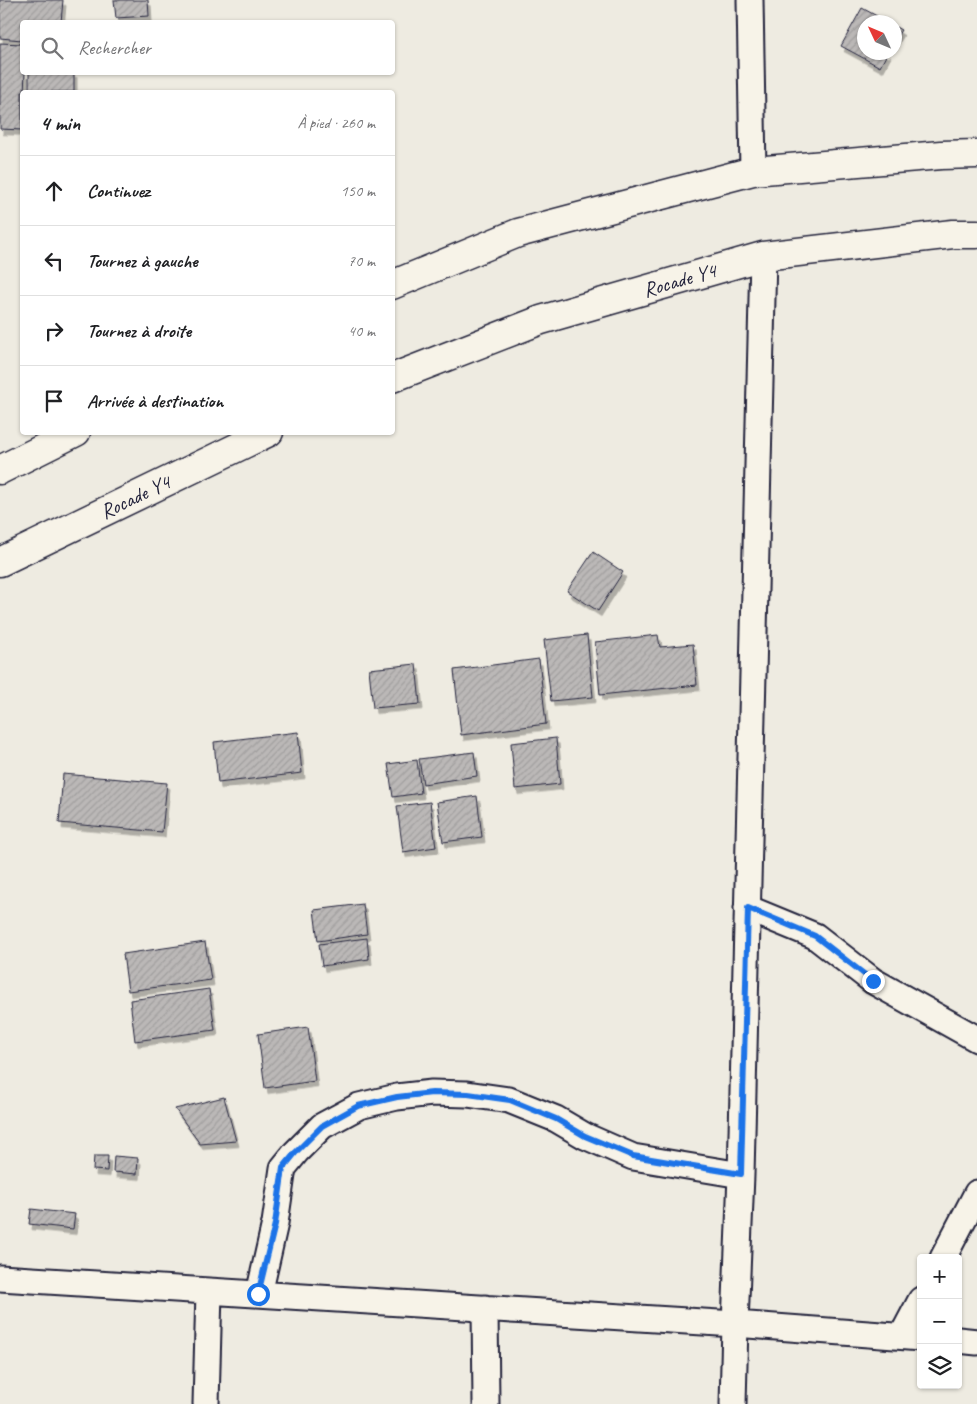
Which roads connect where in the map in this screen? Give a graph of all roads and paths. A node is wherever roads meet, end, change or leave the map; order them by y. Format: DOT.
graph roads {
  1 [pos="750,0"];
  2 [pos="977,154"];
  3 [pos="754,171"];
  4 [pos="977,234"];
  5 [pos="763,256"];
  6 [pos="395,284"];
  7 [pos="395,377"];
  8 [pos="70,435"];
  9 [pos="263,435"];
  10 [pos="0,470"];
  11 [pos="0,562"];
  12 [pos="748,908"];
  13 [pos="977,1039"];
  14 [pos="741,1174"];
  15 [pos="977,1193"];
  16 [pos="945,1254"];
  17 [pos="0,1278"];
  18 [pos="209,1291"];
  19 [pos="258,1294"];
  20 [pos="485,1308"];
  21 [pos="917,1315"];
  22 [pos="735,1324"];
  23 [pos="911,1337"];
  24 [pos="962,1340"];
  25 [pos="977,1342"];
  26 [pos="206,1404"];
  27 [pos="486,1404"];
  28 [pos="733,1404"];
  1 -- 3 [label="street"];
  2 -- 3 [label="highway"];
  3 -- 6 [label="highway"];
  4 -- 5 [label="highway, Rocade Y4"];
  5 -- 7 [label="highway, Rocade Y4"];
  5 -- 12 [label="street"];
  8 -- 10 [label="highway"];
  9 -- 11 [label="highway, Rocade Y4"];
  12 -- 13 [label="street"];
  12 -- 14 [label="street"];
  14 -- 19 [label="street"];
  14 -- 22 [label="street"];
  15 -- 16 [label="street"];
  17 -- 18 [label="street"];
  18 -- 19 [label="street"];
  18 -- 26 [label="street"];
  19 -- 20 [label="street"];
  20 -- 22 [label="street"];
  20 -- 27 [label="street"];
  21 -- 23 [label="street"];
  22 -- 23 [label="street"];
  22 -- 28 [label="street"];
  24 -- 25 [label="street"];
}
